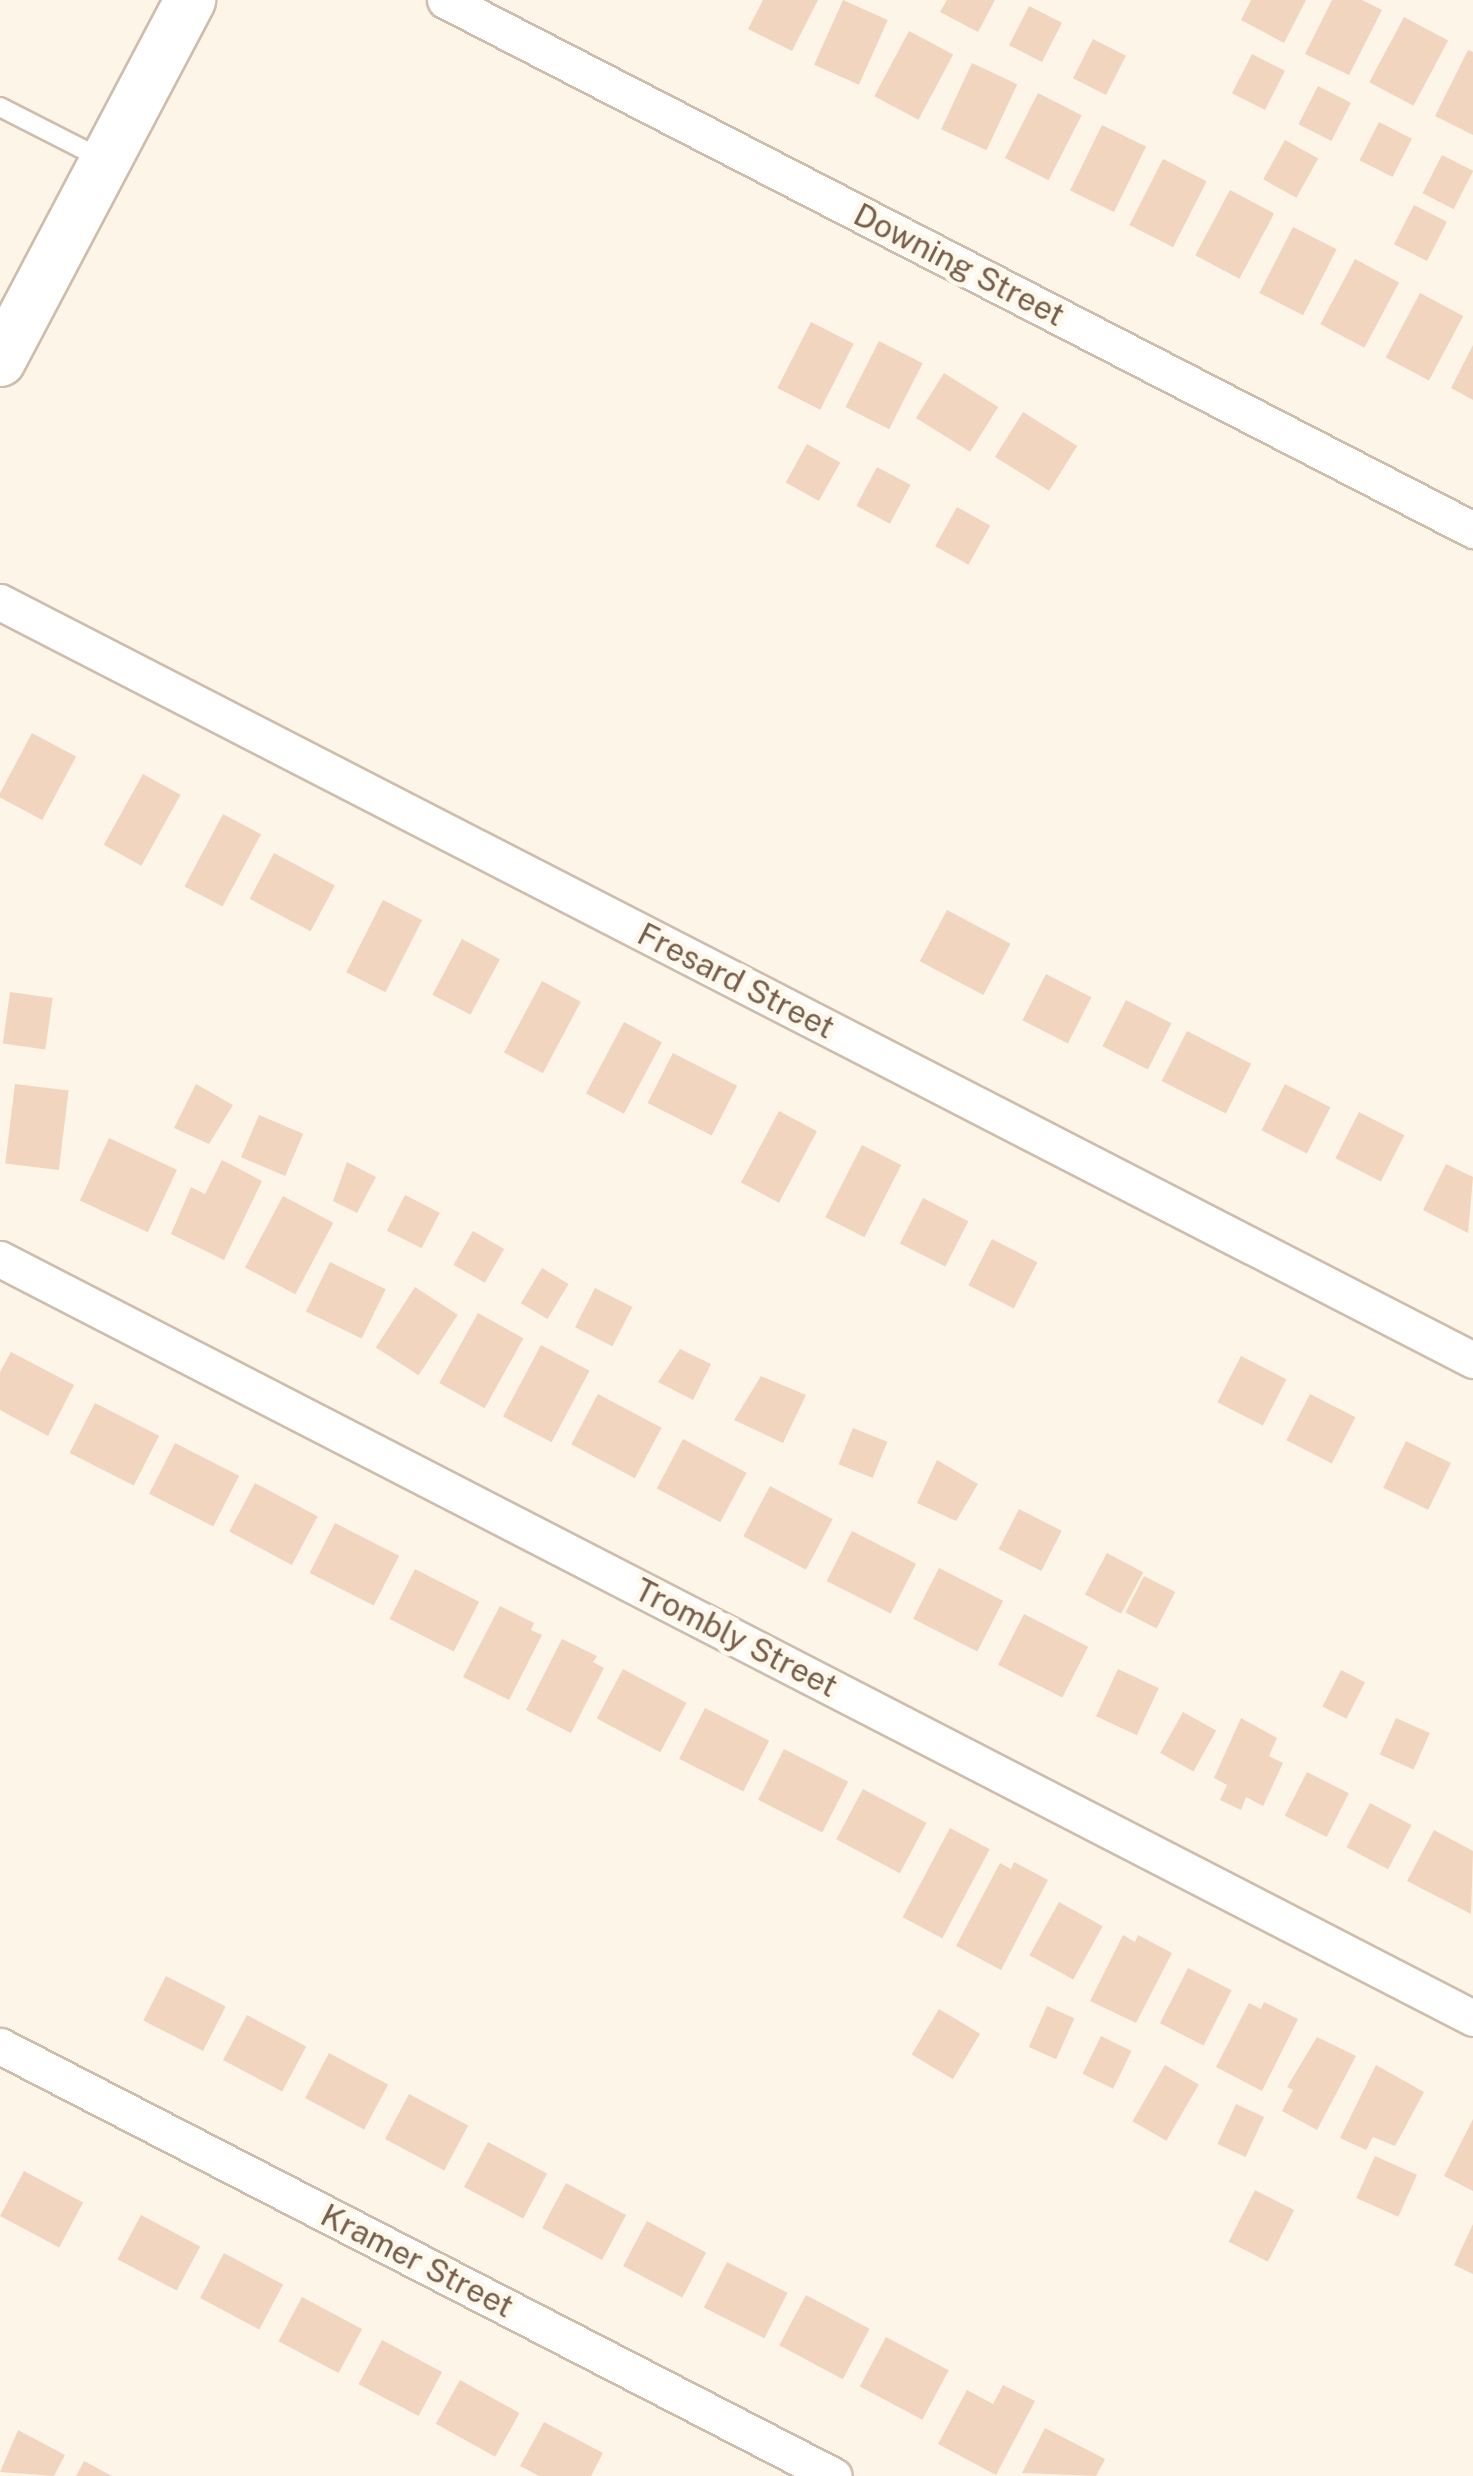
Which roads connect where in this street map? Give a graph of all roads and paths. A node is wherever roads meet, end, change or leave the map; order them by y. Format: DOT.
graph roads {
  1 [pos="190,0"];
  2 [pos="445,0"];
  3 [pos="0,108"];
  4 [pos="106,160"];
  5 [pos="0,361"];
  6 [pos="1473,530"];
  7 [pos="0,602"];
  8 [pos="0,1258"];
  9 [pos="1473,1360"];
  10 [pos="1473,2018"];
  11 [pos="0,2046"];
  12 [pos="834,2476"];
  1 -- 4 [label="street"];
  2 -- 6 [label="street, Downing Street"];
  3 -- 4 [label="lane"];
  4 -- 5 [label="street"];
  7 -- 9 [label="street, Fresard Street"];
  8 -- 10 [label="street, Trombly Street"];
  11 -- 12 [label="street, Kramer Street"];
}
